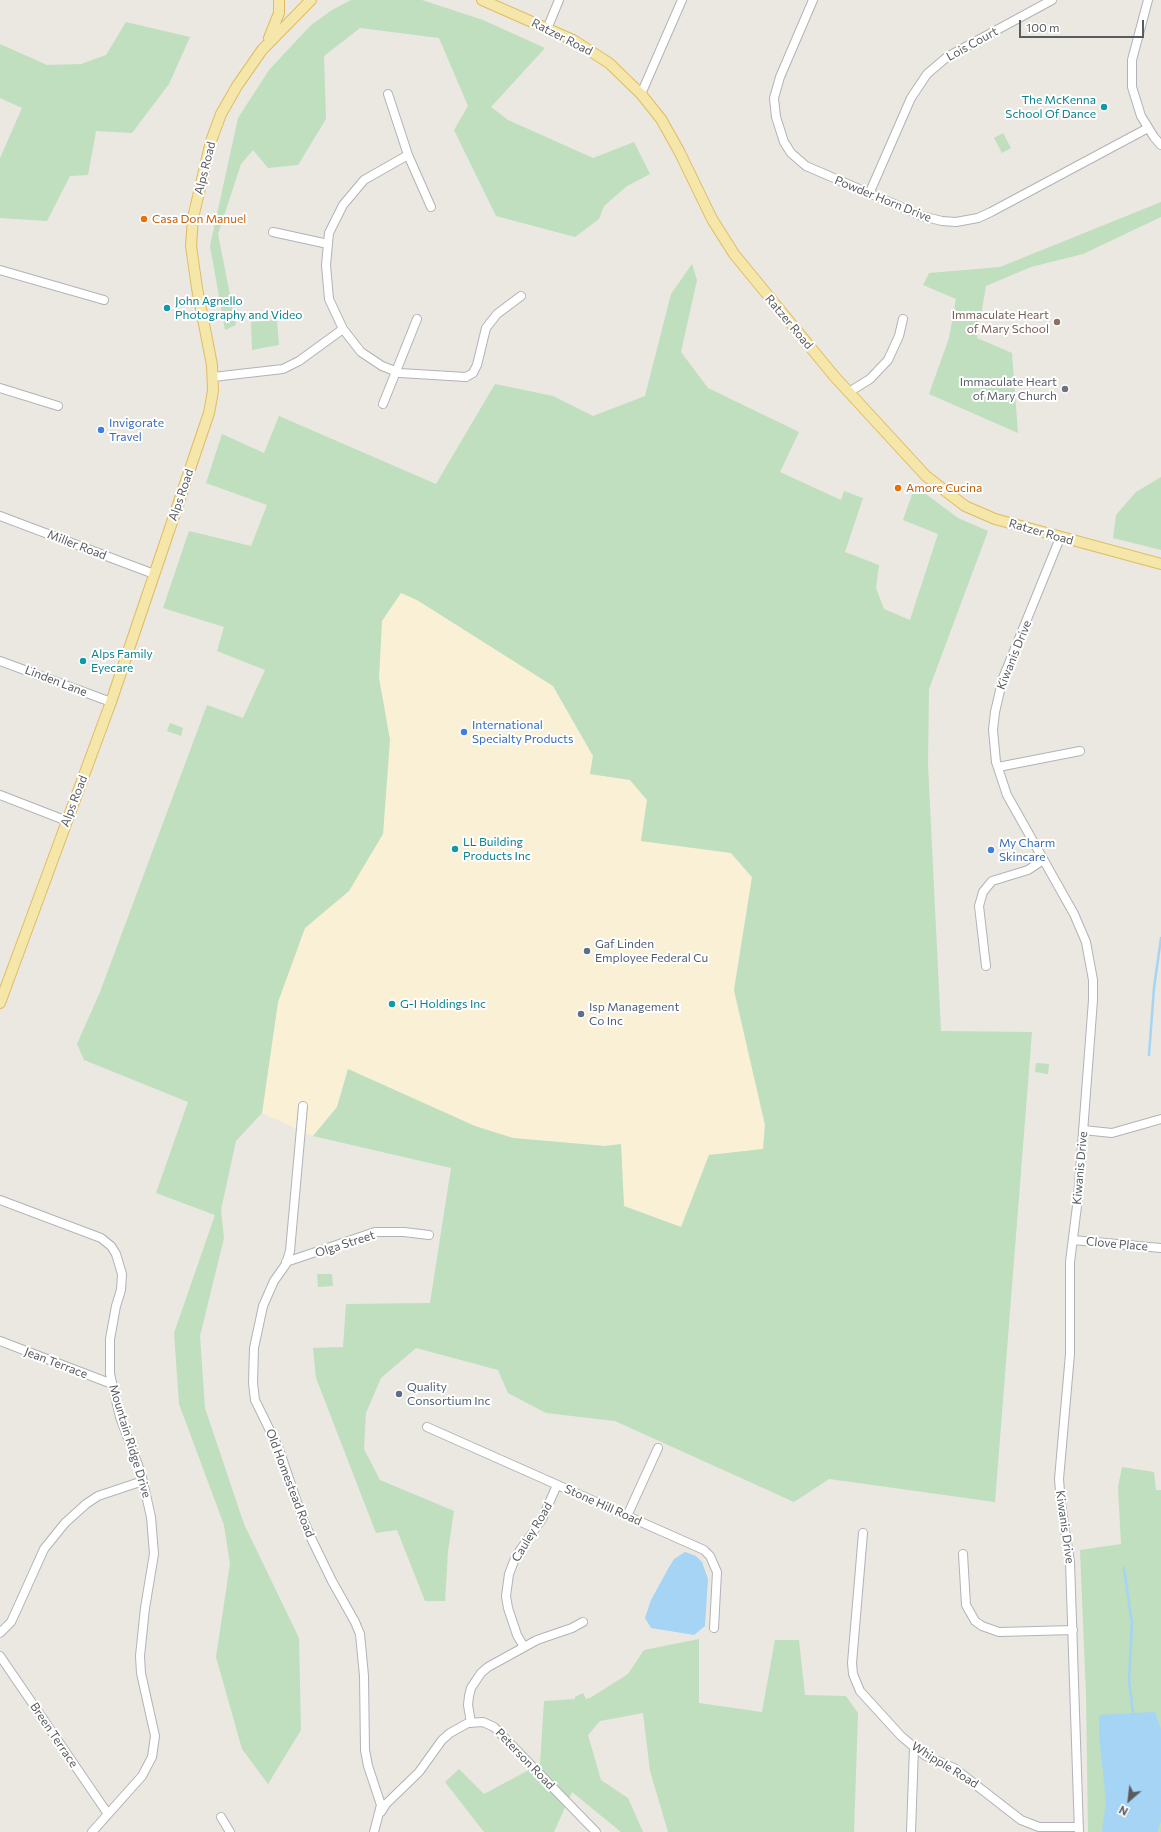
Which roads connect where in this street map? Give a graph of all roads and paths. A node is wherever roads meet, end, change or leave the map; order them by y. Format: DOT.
graph roads {
  1 [pos="279,0"];
  2 [pos="311,0"];
  3 [pos="482,0"];
  4 [pos="559,0"];
  5 [pos="682,0"];
  6 [pos="813,0"];
  7 [pos="1052,0"];
  8 [pos="1148,0"];
  9 [pos="547,29"];
  10 [pos="262,50"];
  11 [pos="388,94"];
  12 [pos="641,94"];
  13 [pos="1148,128"];
  14 [pos="1161,145"];
  15 [pos="408,155"];
  16 [pos="870,194"];
  17 [pos="431,207"];
  18 [pos="273,232"];
  19 [pos="328,244"];
  20 [pos="0,270"];
  21 [pos="521,296"];
  22 [pos="104,300"];
  23 [pos="416,319"];
  24 [pos="903,319"];
  25 [pos="343,329"];
  26 [pos="396,372"];
  27 [pos="213,377"];
  28 [pos="0,388"];
  29 [pos="849,392"];
  30 [pos="383,404"];
  31 [pos="58,406"];
  32 [pos="0,516"];
  33 [pos="1060,538"];
  34 [pos="1161,564"];
  35 [pos="154,574"];
  36 [pos="0,660"];
  37 [pos="111,702"];
  38 [pos="1080,751"];
  39 [pos="998,767"];
  40 [pos="0,795"];
  41 [pos="67,821"];
  42 [pos="1043,860"];
  43 [pos="986,966"];
  44 [pos="0,1003"];
  45 [pos="302,1106"];
  46 [pos="1161,1119"];
  47 [pos="1083,1130"];
  48 [pos="0,1200"];
  49 [pos="429,1235"];
  50 [pos="1073,1240"];
  51 [pos="1161,1248"];
  52 [pos="286,1262"];
  53 [pos="0,1341"];
  54 [pos="112,1384"];
  55 [pos="427,1427"];
  56 [pos="658,1448"];
  57 [pos="143,1480"];
  58 [pos="557,1485"];
  59 [pos="627,1516"];
  60 [pos="863,1533"];
  61 [pos="964,1554"];
  62 [pos="583,1622"];
  63 [pos="714,1628"];
  64 [pos="1073,1630"];
  65 [pos="0,1634"];
  66 [pos="524,1647"];
  67 [pos="0,1656"];
  68 [pos="471,1723"];
  69 [pos="914,1747"];
  70 [pos="381,1812"];
  71 [pos="108,1814"];
  72 [pos="221,1817"];
  73 [pos="1079,1830"];
  74 [pos="92,1832"];
  75 [pos="230,1832"];
  76 [pos="374,1832"];
  77 [pos="596,1832"];
  78 [pos="911,1832"];
  1 -- 10 [label="main road"];
  2 -- 10 [label="main road, Alps Road"];
  3 -- 9 [label="main road, Ratzer Road"];
  4 -- 9 [label="street"];
  5 -- 12 [label="street"];
  6 -- 16 [label="street, Powder Horn Drive"];
  7 -- 16 [label="street, Lois Court"];
  8 -- 13 [label="street"];
  9 -- 12 [label="main road, Ratzer Road"];
  10 -- 27 [label="main road, Alps Road"];
  11 -- 15 [label="street"];
  12 -- 29 [label="main road, Ratzer Road"];
  13 -- 14 [label="street"];
  13 -- 16 [label="street, Powder Horn Drive"];
  15 -- 17 [label="street"];
  15 -- 19 [label="street"];
  18 -- 19 [label="street"];
  19 -- 25 [label="street"];
  20 -- 22 [label="street"];
  21 -- 26 [label="street"];
  23 -- 26 [label="street"];
  24 -- 29 [label="street"];
  25 -- 26 [label="street"];
  25 -- 27 [label="street"];
  26 -- 30 [label="street"];
  27 -- 35 [label="main road, Alps Road"];
  28 -- 31 [label="street"];
  29 -- 33 [label="main road, Ratzer Road"];
  32 -- 35 [label="street, Miller Road"];
  33 -- 34 [label="main road, Ratzer Road"];
  33 -- 39 [label="street, Kiwanis Drive"];
  35 -- 37 [label="main road, Alps Road"];
  36 -- 37 [label="street, Linden Lane"];
  37 -- 41 [label="main road, Alps Road"];
  38 -- 39 [label="street"];
  39 -- 42 [label="street, Kiwanis Drive"];
  40 -- 41 [label="street"];
  41 -- 44 [label="main road, Alps Road"];
  42 -- 43 [label="street"];
  42 -- 47 [label="street, Kiwanis Drive"];
  45 -- 52 [label="street, Old Homestead Road"];
  46 -- 47 [label="street"];
  47 -- 50 [label="street, Kiwanis Drive"];
  48 -- 54 [label="street, Mountain Ridge Drive"];
  49 -- 52 [label="street, Olga Street"];
  50 -- 51 [label="street, Clove Place"];
  50 -- 64 [label="street, Kiwanis Drive"];
  52 -- 70 [label="street, Old Homestead Road"];
  53 -- 54 [label="street, Jean Terrace"];
  54 -- 57 [label="street, Mountain Ridge Drive"];
  55 -- 58 [label="street, Stone Hill Road"];
  56 -- 59 [label="street"];
  57 -- 65 [label="street"];
  57 -- 71 [label="street, Mountain Ridge Drive"];
  58 -- 59 [label="street, Stone Hill Road"];
  58 -- 66 [label="street, Cauley Road"];
  59 -- 63 [label="street, Stone Hill Road"];
  60 -- 69 [label="street, Whipple Road"];
  61 -- 64 [label="street"];
  62 -- 66 [label="street"];
  64 -- 73 [label="street, Kiwanis Drive"];
  66 -- 68 [label="street"];
  67 -- 71 [label="street, Breen Terrace"];
  68 -- 70 [label="street"];
  68 -- 77 [label="street, Peterson Road"];
  69 -- 73 [label="street, Whipple Road"];
  69 -- 78 [label="street"];
  70 -- 76 [label="street, Old Homestead Road"];
  71 -- 74 [label="street, Mountain Ridge Drive"];
  72 -- 75 [label="street"];
}
